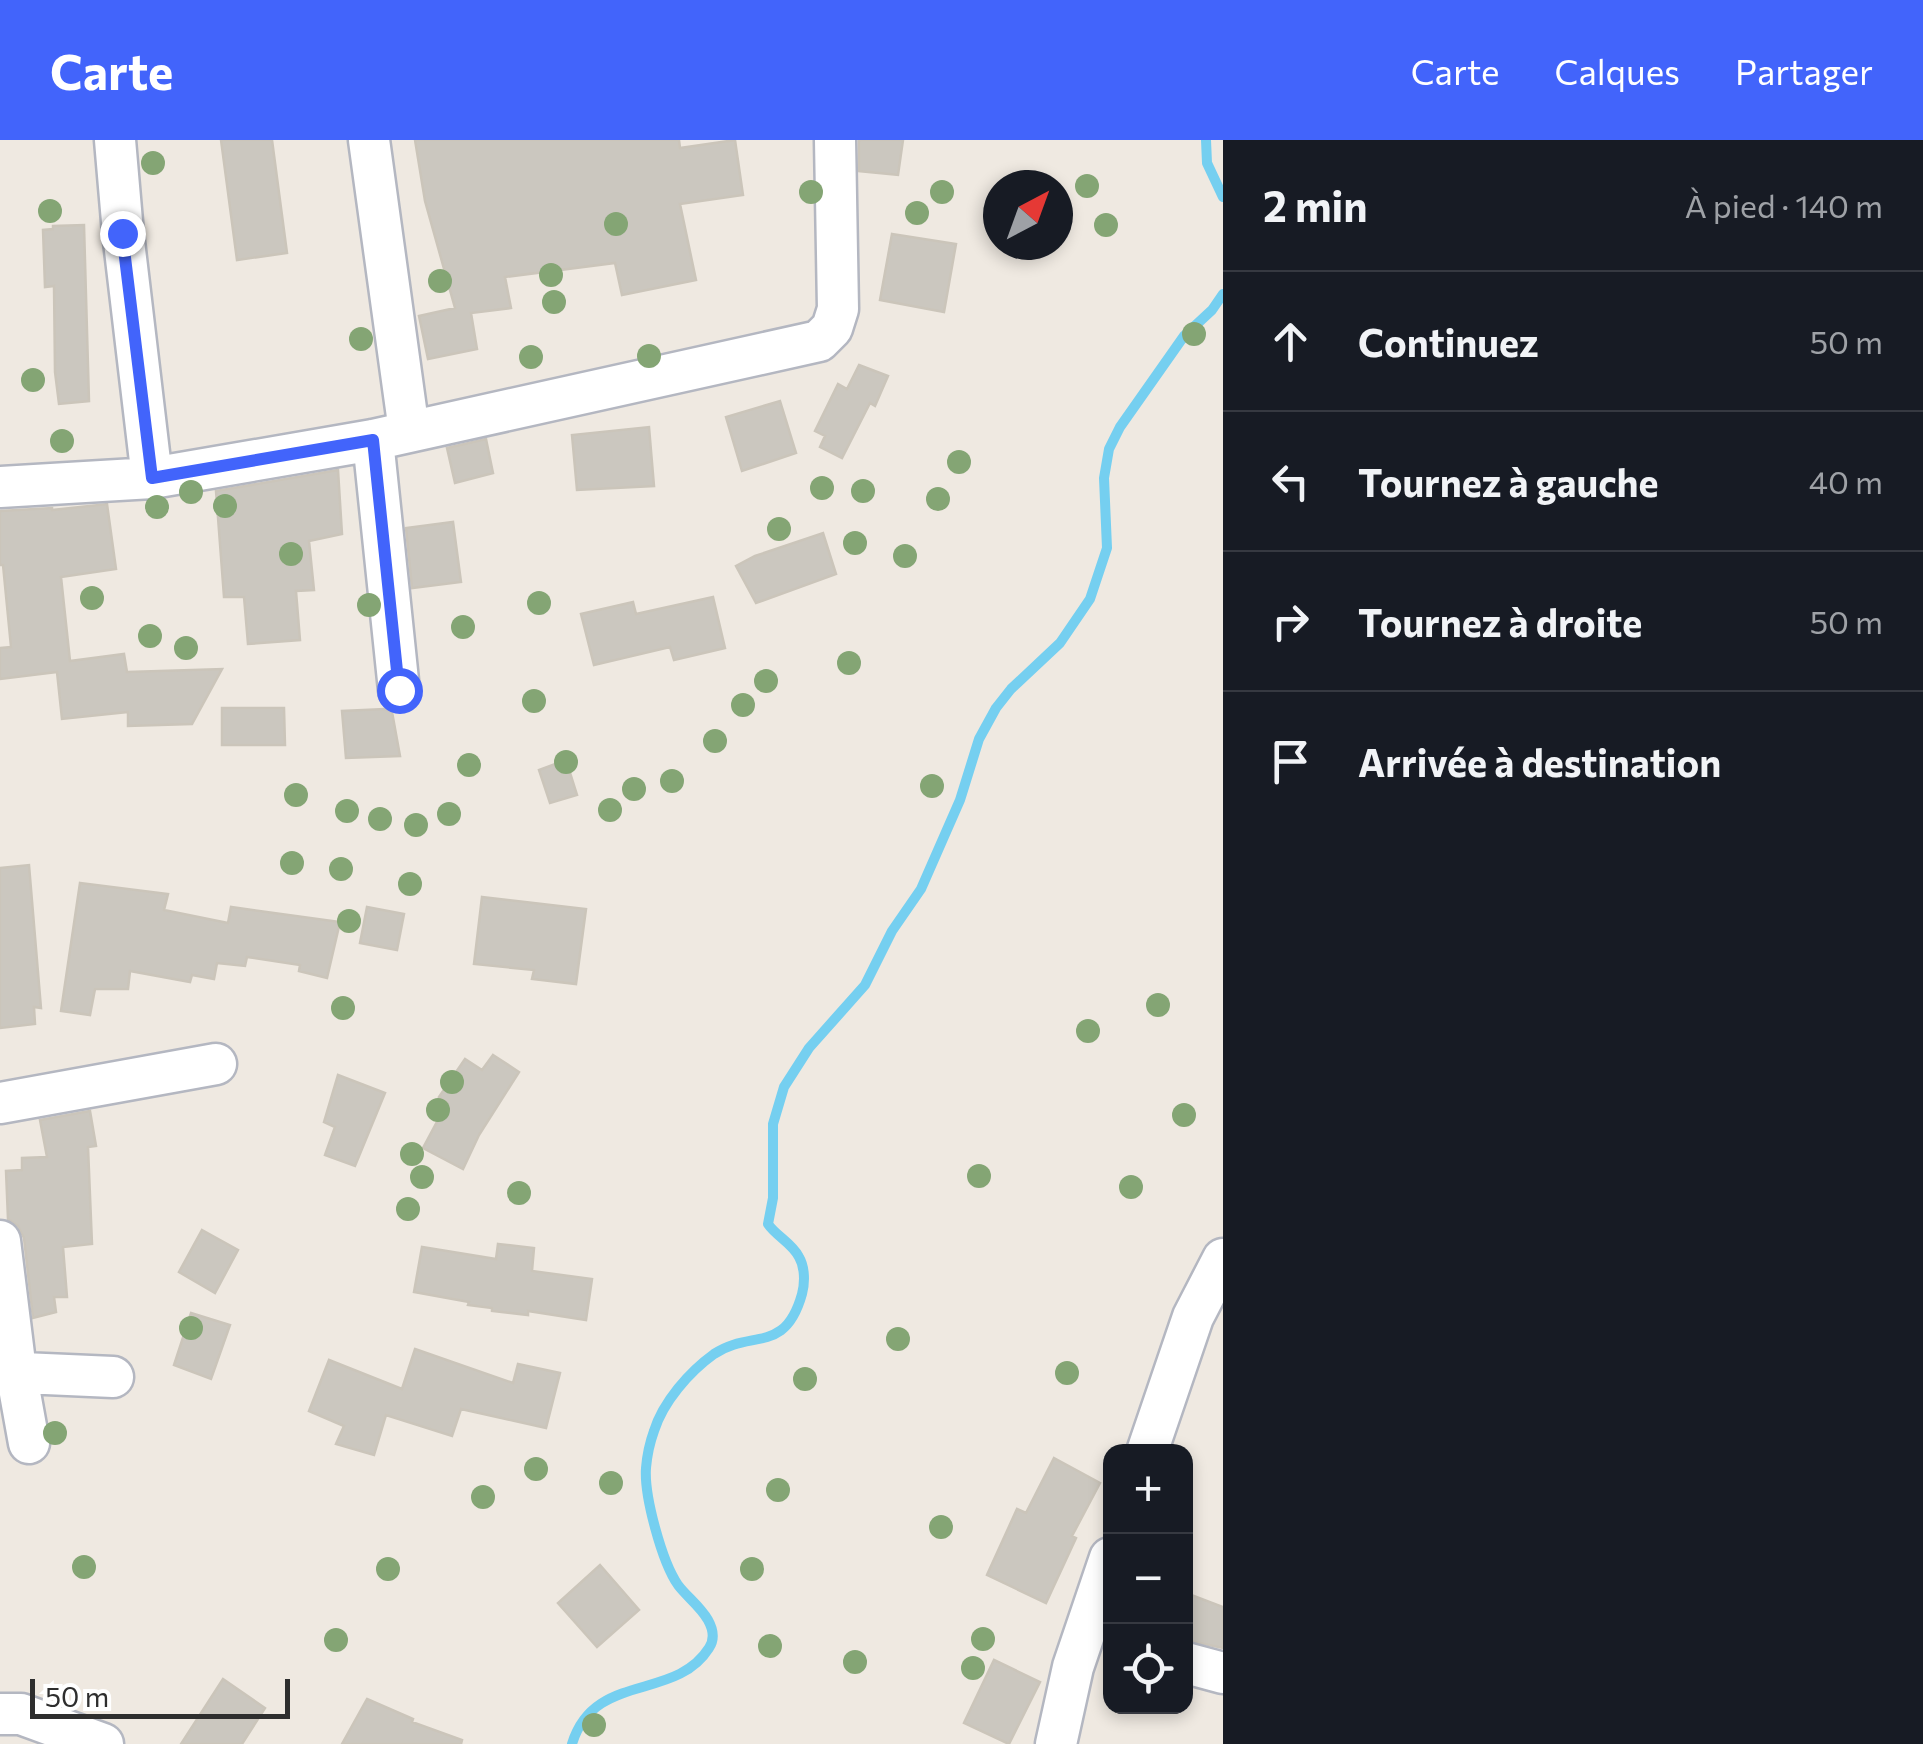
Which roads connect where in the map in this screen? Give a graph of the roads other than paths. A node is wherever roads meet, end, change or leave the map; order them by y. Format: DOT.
graph roads {
  1 [pos="115,140"];
  2 [pos="370,140"];
  3 [pos="835,140"];
  4 [pos="391,436"];
  5 [pos="152,478"];
  6 [pos="0,487"];
  7 [pos="399,690"];
  8 [pos="216,1064"];
  9 [pos="0,1103"];
  10 [pos="0,1240"];
  11 [pos="1223,1258"];
  12 [pos="1208,1324"];
  13 [pos="8,1371"];
  14 [pos="113,1377"];
  15 [pos="28,1442"];
  16 [pos="1151,1444"];
  17 [pos="1103,1600"];
  18 [pos="1193,1664"];
  19 [pos="1092,1666"];
  20 [pos="1223,1672"];
  21 [pos="0,1714"];
  22 [pos="102,1744"];
  23 [pos="1056,1744"];
  1 -- 5 [label="street"];
  2 -- 4 [label="street"];
  3 -- 4 [label="street"];
  4 -- 5 [label="street"];
  4 -- 7 [label="street"];
  5 -- 6 [label="street"];
  8 -- 9 [label="street"];
  10 -- 13 [label="street"];
  11 -- 12 [label="street"];
  12 -- 16 [label="street"];
  13 -- 14 [label="street"];
  13 -- 15 [label="street"];
  17 -- 19 [label="street"];
  18 -- 20 [label="street"];
  19 -- 23 [label="street"];
  21 -- 22 [label="street"];
}
